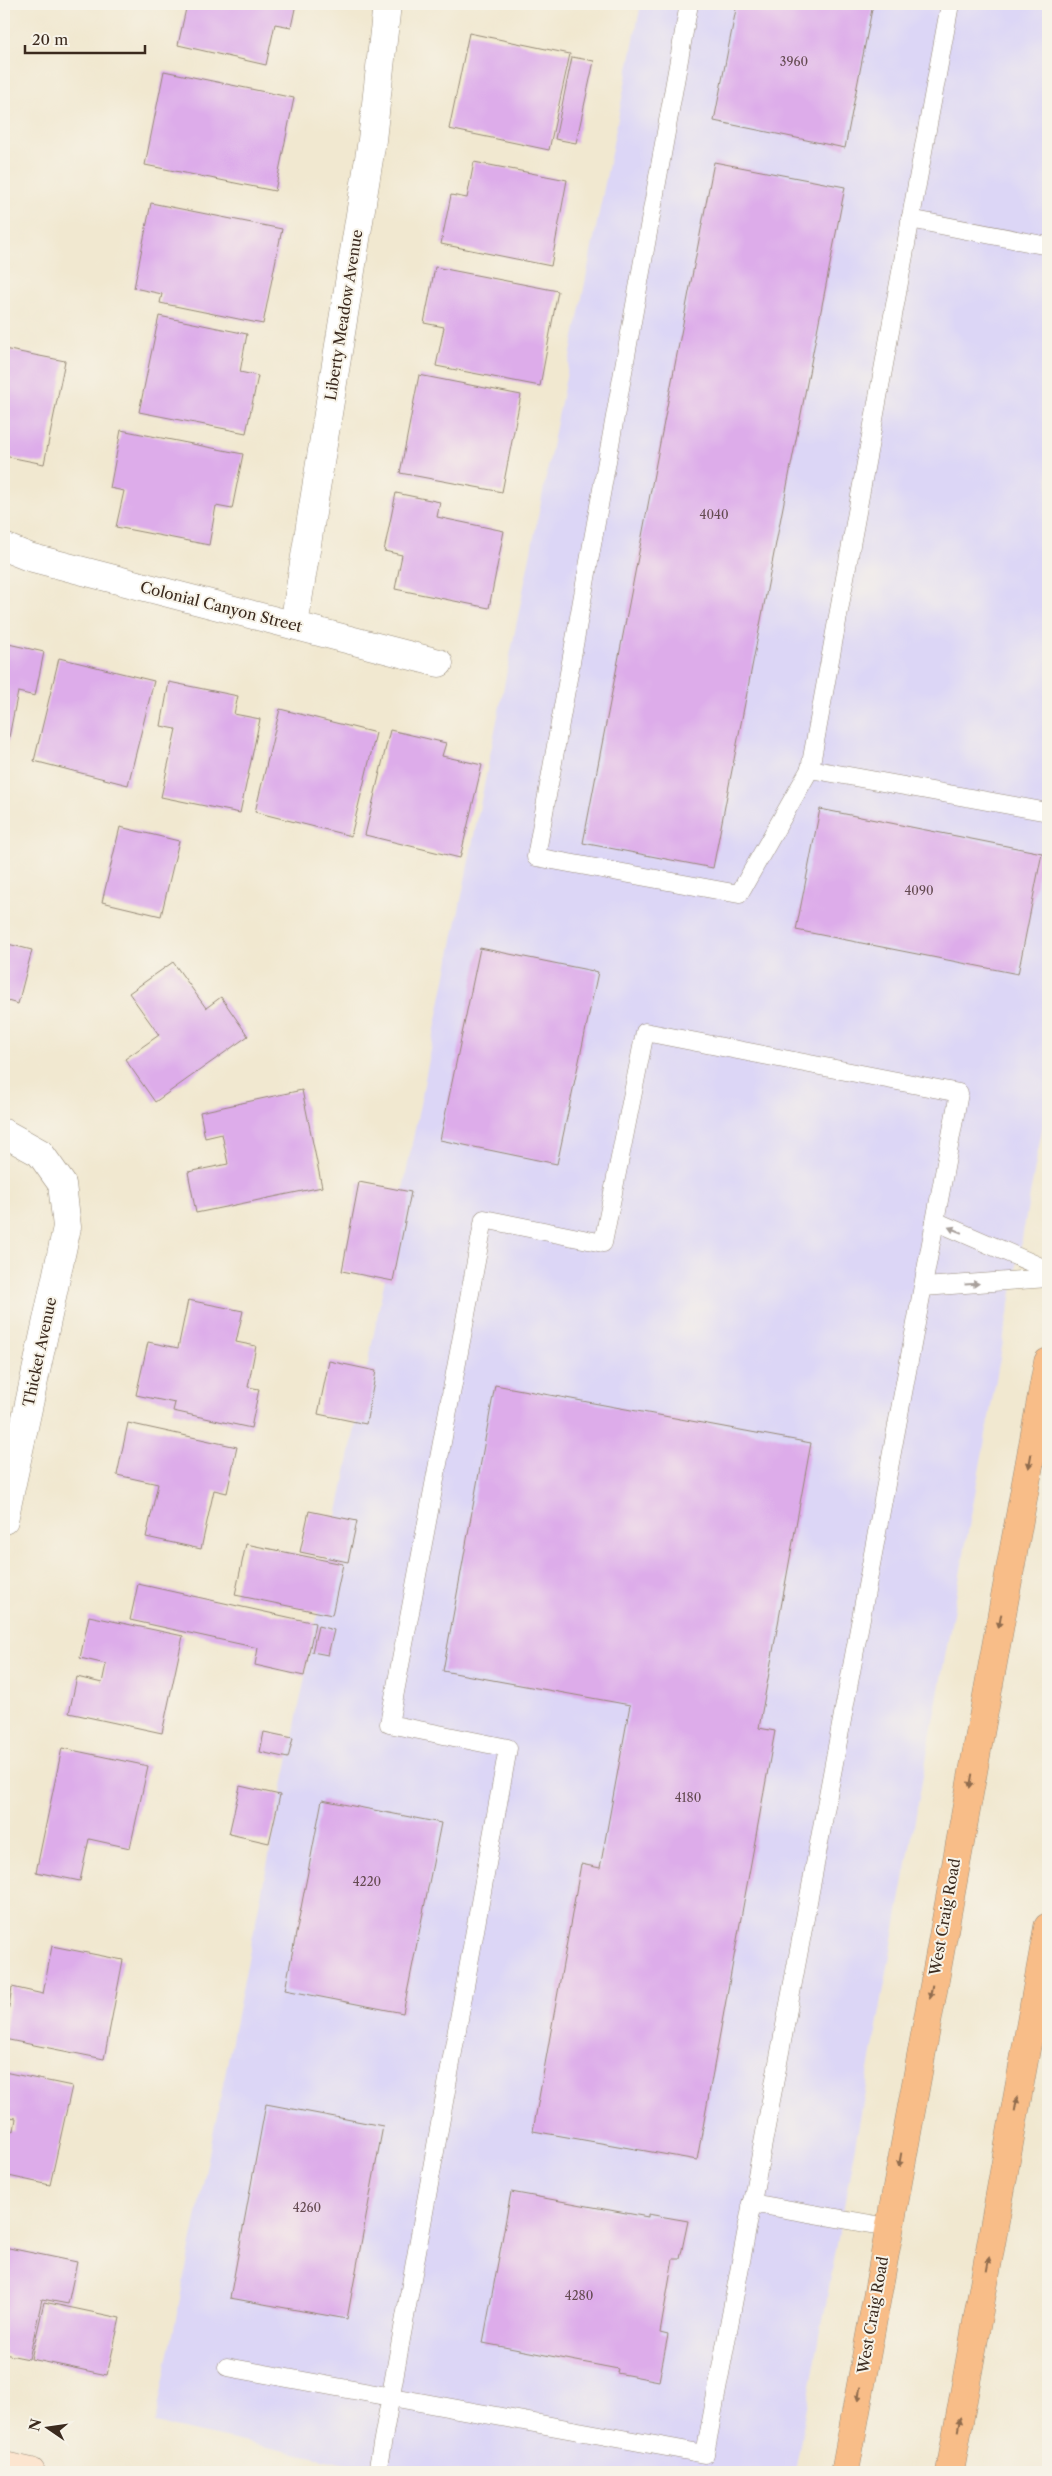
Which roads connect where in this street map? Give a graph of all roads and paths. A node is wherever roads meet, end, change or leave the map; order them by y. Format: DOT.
graph roads {
  1 [pos="387,4"];
  2 [pos="689,4"];
  3 [pos="950,4"];
  4 [pos="910,220"];
  5 [pos="1048,246"];
  6 [pos="4,547"];
  7 [pos="294,626"];
  8 [pos="439,663"];
  9 [pos="810,769"];
  10 [pos="1048,812"];
  11 [pos="4,1133"];
  12 [pos="935,1221"];
  13 [pos="1048,1270"];
  14 [pos="1048,1278"];
  15 [pos="924,1287"];
  16 [pos="1048,1362"];
  17 [pos="4,1520"];
  18 [pos="1048,1927"];
  19 [pos="752,2203"];
  20 [pos="888,2227"];
  21 [pos="227,2367"];
  22 [pos="392,2397"];
  23 [pos="4,2466"];
  24 [pos="31,2472"];
  25 [pos="377,2472"];
  26 [pos="845,2472"];
  27 [pos="950,2472"];
  1 -- 7 [label="street, Liberty Meadow Avenue"];
  2 -- 9 [label="lane"];
  3 -- 4 [label="lane"];
  4 -- 5 [label="lane"];
  4 -- 9 [label="lane"];
  6 -- 7 [label="street, Colonial Canyon Street"];
  7 -- 8 [label="street, Colonial Canyon Street"];
  9 -- 10 [label="lane"];
  11 -- 17 [label="street, Thicket Avenue"];
  13 -- 12 [label="lane, one-way"];
  12 -- 15 [label="lane"];
  12 -- 22 [label="lane"];
  15 -- 14 [label="lane, one-way"];
  15 -- 19 [label="lane"];
  16 -- 20 [label="main road, West Craig Road, one-way"];
  27 -- 18 [label="main road, one-way"];
  19 -- 20 [label="lane"];
  19 -- 22 [label="lane"];
  20 -- 26 [label="main road, West Craig Road, one-way"];
  21 -- 22 [label="lane"];
  22 -- 25 [label="lane"];
  23 -- 24 [label="street"];
}
